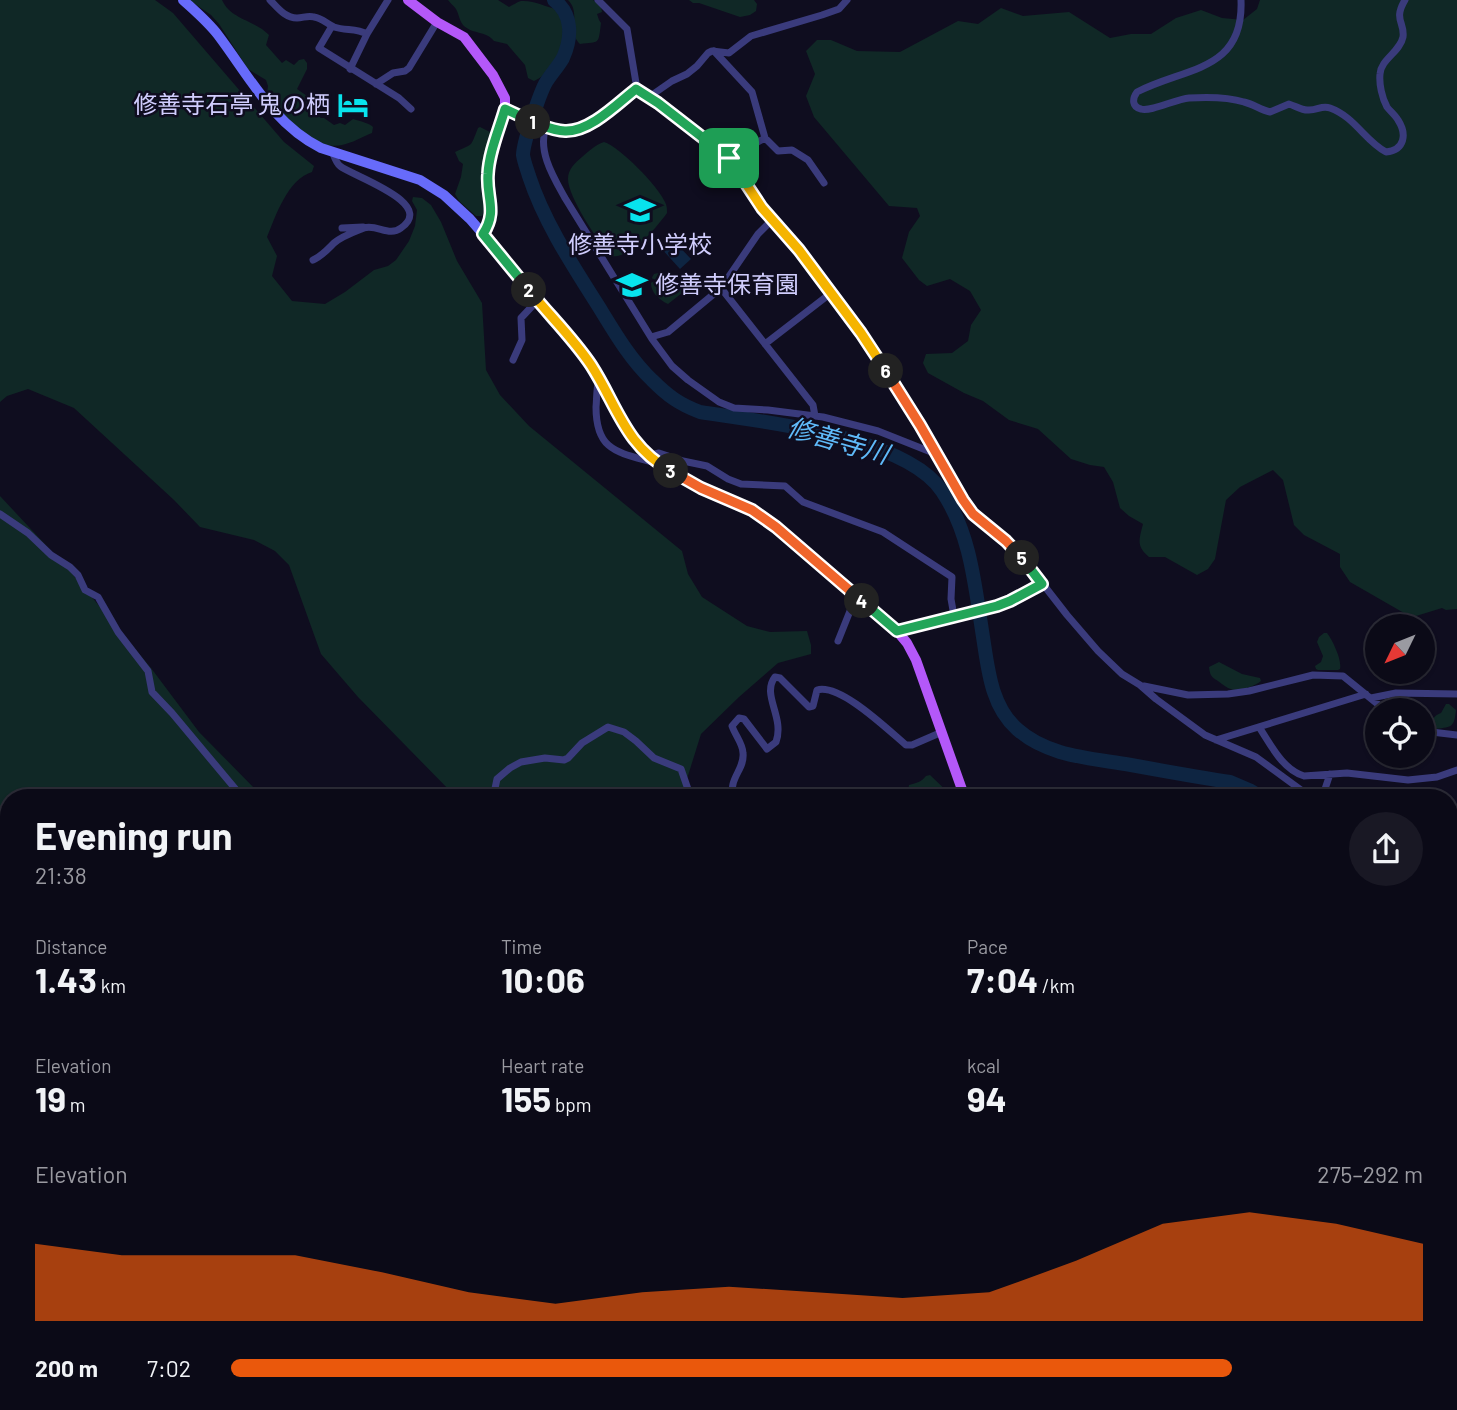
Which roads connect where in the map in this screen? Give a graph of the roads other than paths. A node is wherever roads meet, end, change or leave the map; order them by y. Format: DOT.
graph roads {
  1 [pos="183,0"];
  2 [pos="270,0"];
  3 [pos="388,0"];
  4 [pos="408,0"];
  5 [pos="598,0"];
  6 [pos="847,0"];
  7 [pos="1241,0"];
  8 [pos="1405,0"];
  9 [pos="437,22"];
  10 [pos="332,26"];
  11 [pos="367,34"];
  12 [pos="714,51"];
  13 [pos="350,69"];
  14 [pos="376,83"];
  15 [pos="636,89"];
  16 [pos="649,97"];
  17 [pos="411,109"];
  18 [pos="508,111"];
  19 [pos="544,126"];
  20 [pos="765,138"];
  21 [pos="332,152"];
  22 [pos="729,158"];
  23 [pos="824,183"];
  24 [pos="772,220"];
  25 [pos="367,227"];
  26 [pos="342,228"];
  27 [pos="483,234"];
  28 [pos="313,260"];
  29 [pos="721,288"];
  30 [pos="831,293"];
  31 [pos="537,300"];
  32 [pos="651,337"];
  33 [pos="765,344"];
  34 [pos="513,360"];
  35 [pos="599,380"];
  36 [pos="815,416"];
  37 [pos="937,454"];
  38 [pos="652,459"];
  39 [pos="0,514"];
  40 [pos="1042,584"];
  41 [pos="856,596"];
  42 [pos="954,616"];
  43 [pos="897,631"];
  44 [pos="838,641"];
  45 [pos="1140,685"];
  46 [pos="1457,694"];
  47 [pos="1368,696"];
  48 [pos="1370,698"];
  49 [pos="1259,727"];
  50 [pos="942,732"];
  51 [pos="1435,732"];
  52 [pos="1457,734"];
  53 [pos="1215,740"];
  54 [pos="1457,770"];
  55 [pos="1330,774"];
  56 [pos="235,789"];
  57 [pos="495,789"];
  58 [pos="688,789"];
  59 [pos="731,789"];
  60 [pos="962,789"];
  61 [pos="1300,789"];
  62 [pos="1324,789"];
  1 -- 21 [label="street"];
  2 -- 10 [label="street"];
  3 -- 11 [label="street"];
  4 -- 9 [label="main road"];
  5 -- 15 [label="street"];
  6 -- 12 [label="street"];
  7 -- 8 [label="street"];
  9 -- 14 [label="street"];
  9 -- 18 [label="main road"];
  10 -- 11 [label="street"];
  10 -- 13 [label="street"];
  11 -- 13 [label="street"];
  12 -- 16 [label="street"];
  12 -- 20 [label="street"];
  13 -- 14 [label="street"];
  14 -- 17 [label="street"];
  15 -- 16 [label="street"];
  15 -- 19 [label="street"];
  16 -- 22 [label="street"];
  18 -- 19 [label="street"];
  18 -- 27 [label="main road"];
  19 -- 32 [label="street"];
  20 -- 22 [label="street"];
  20 -- 23 [label="street"];
  21 -- 25 [label="street"];
  21 -- 27 [label="street"];
  22 -- 24 [label="street"];
  24 -- 29 [label="street"];
  24 -- 30 [label="street"];
  25 -- 26 [label="street"];
  25 -- 28 [label="street"];
  27 -- 31 [label="main road"];
  29 -- 32 [label="street"];
  29 -- 33 [label="street"];
  30 -- 33 [label="street"];
  30 -- 37 [label="street"];
  31 -- 34 [label="street"];
  31 -- 35 [label="main road"];
  32 -- 36 [label="street"];
  33 -- 36 [label="street"];
  35 -- 38 [label="main road"];
  35 -- 38 [label="street"];
  36 -- 37 [label="street"];
  37 -- 40 [label="street"];
  38 -- 41 [label="main road"];
  38 -- 42 [label="street"];
  39 -- 56 [label="street"];
  40 -- 42 [label="street"];
  40 -- 45 [label="street"];
  41 -- 43 [label="main road"];
  41 -- 44 [label="street"];
  42 -- 43 [label="street"];
  43 -- 50 [label="main road"];
  45 -- 47 [label="street"];
  45 -- 53 [label="street"];
  46 -- 47 [label="street"];
  47 -- 48 [label="street"];
  47 -- 49 [label="street"];
  49 -- 53 [label="street"];
  49 -- 55 [label="street"];
  50 -- 59 [label="street"];
  50 -- 60 [label="main road"];
  51 -- 52 [label="street"];
  53 -- 61 [label="street"];
  54 -- 55 [label="street"];
  55 -- 62 [label="street"];
  57 -- 58 [label="street"];
}
